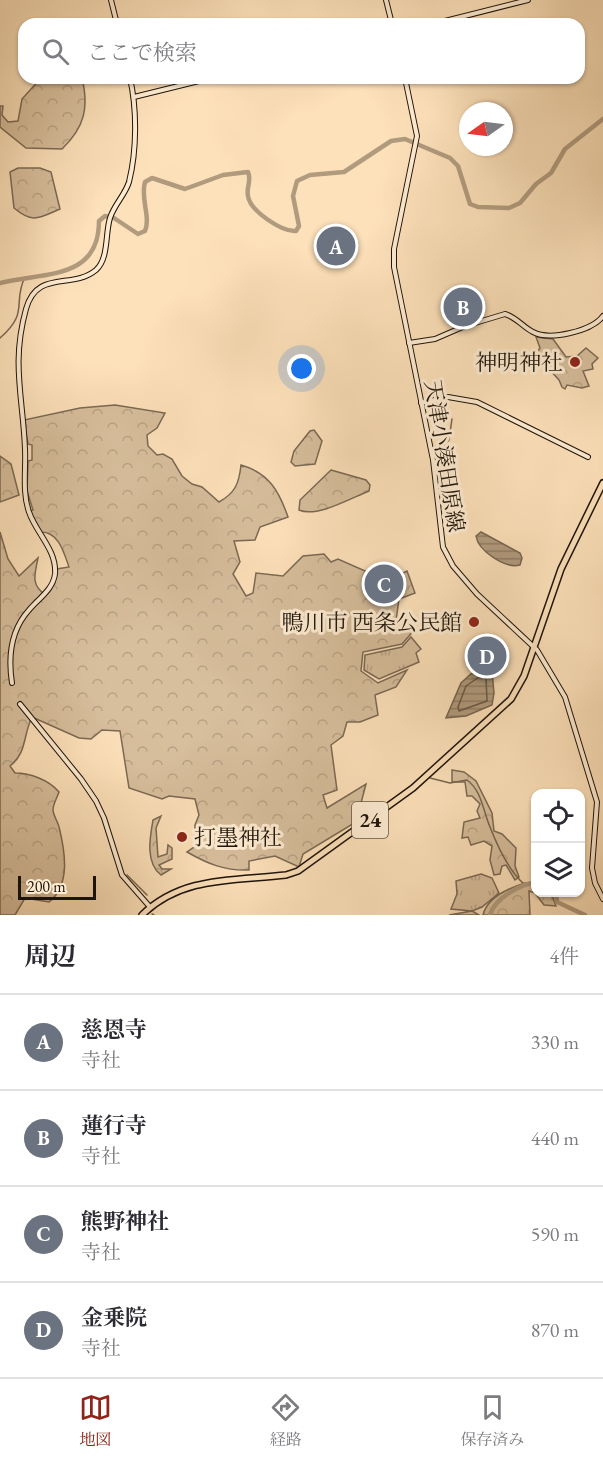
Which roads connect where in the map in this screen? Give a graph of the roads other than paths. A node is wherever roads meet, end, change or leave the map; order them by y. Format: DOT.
graph roads {
  1 [pos="111,0"];
  2 [pos="386,0"];
  3 [pos="528,0"];
  4 [pos="116,18"];
  5 [pos="390,18"];
  6 [pos="457,18"];
  7 [pos="131,84"];
  8 [pos="185,84"];
  9 [pos="406,84"];
  10 [pos="134,96"];
  11 [pos="603,316"];
  12 [pos="409,343"];
  13 [pos="421,403"];
  14 [pos="588,457"];
  15 [pos="603,483"];
  16 [pos="534,646"];
  17 [pos="12,683"];
  18 [pos="21,704"];
  19 [pos="603,899"];
  20 [pos="150,907"];
  21 [pos="142,915"];
  1 -- 4 [label="street"];
  2 -- 5 [label="street"];
  3 -- 6 [label="street"];
  7 -- 10 [label="street"];
  8 -- 10 [label="street"];
  9 -- 12 [label="street, 天津小湊田原線"];
  10 -- 17 [label="street"];
  11 -- 12 [label="street"];
  12 -- 13 [label="street, 天津小湊田原線"];
  13 -- 14 [label="street"];
  13 -- 16 [label="street, 天津小湊田原線"];
  15 -- 16 [label="main road, 24"];
  16 -- 19 [label="street, 天津小湊田原線"];
  16 -- 20 [label="main road, 24"];
  18 -- 20 [label="street"];
  20 -- 21 [label="main road, 24"];
}
